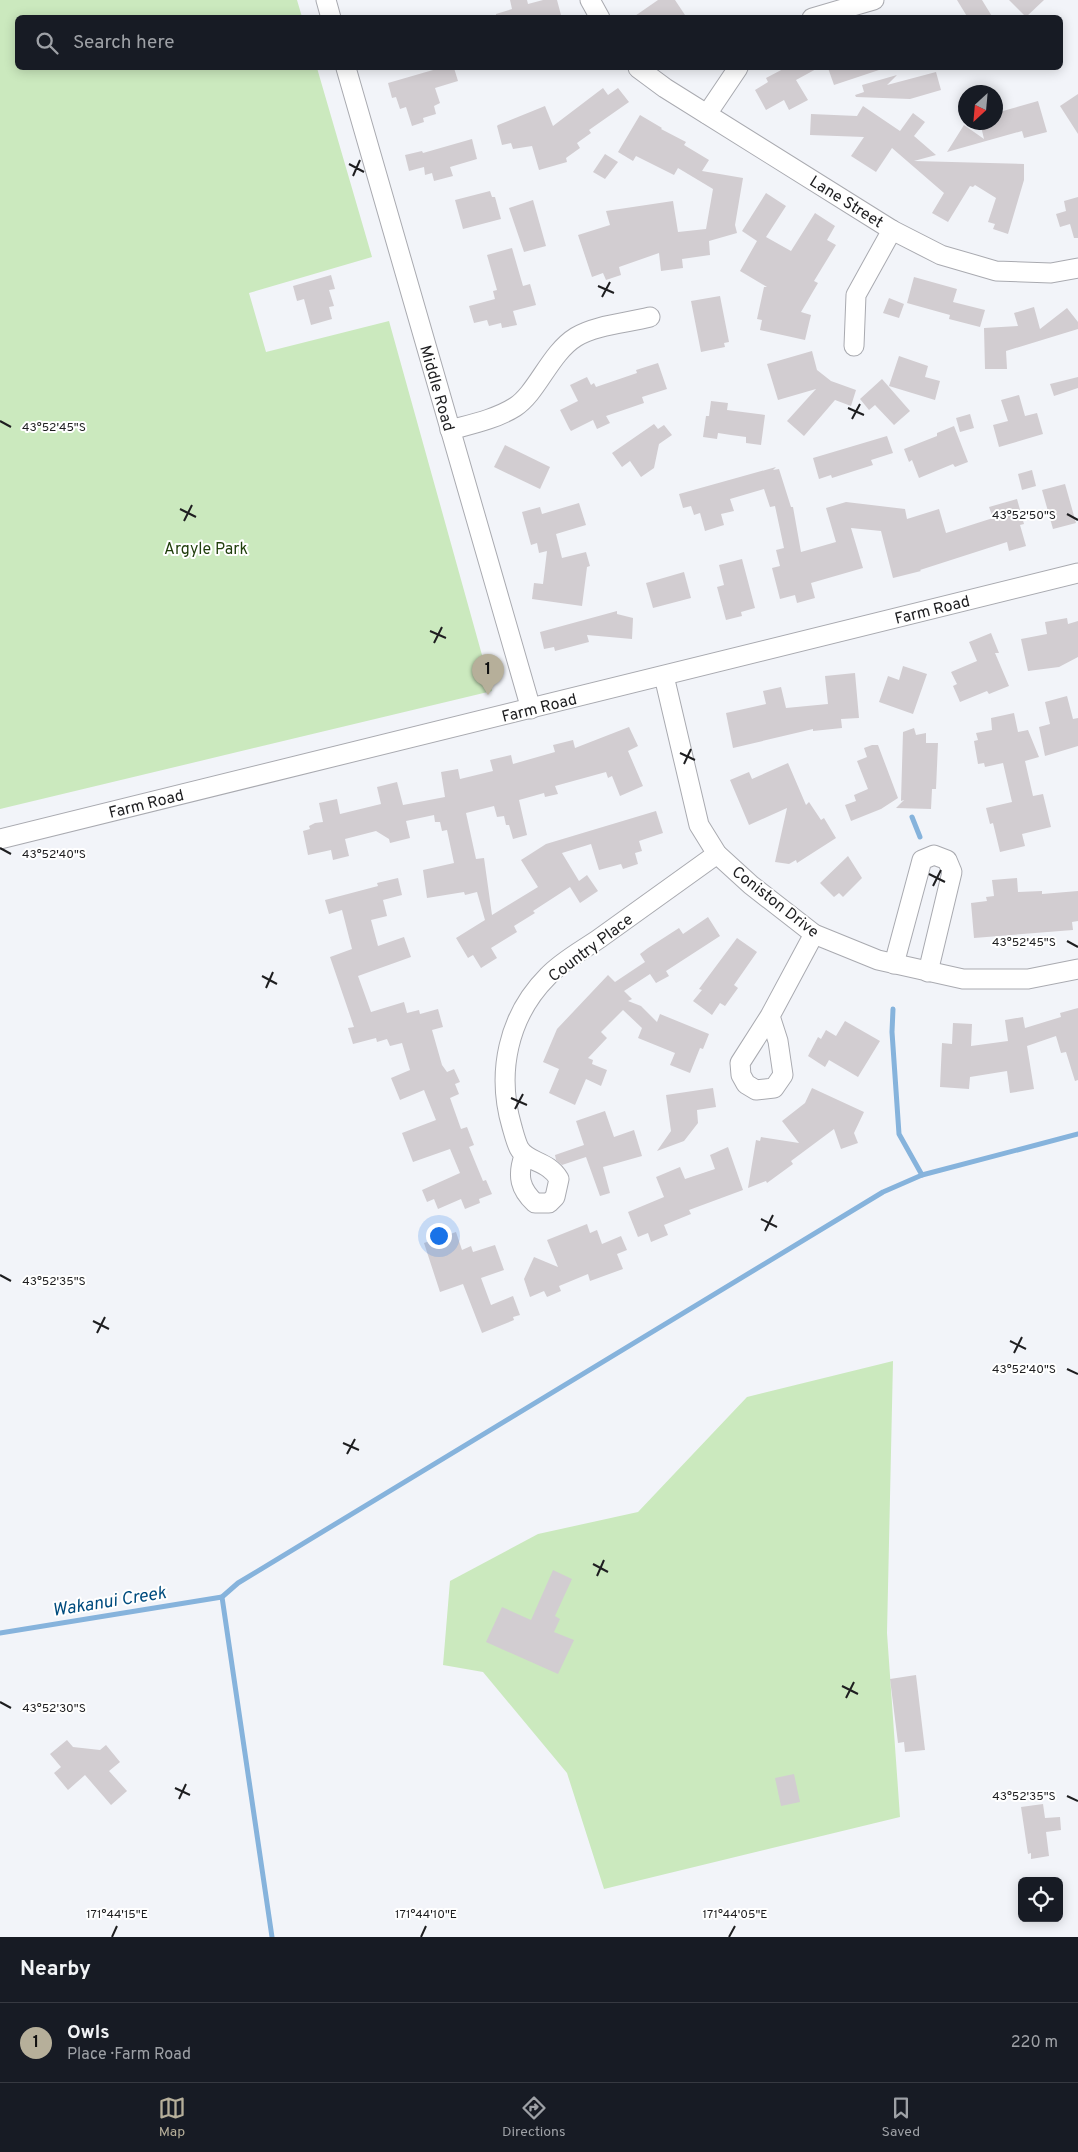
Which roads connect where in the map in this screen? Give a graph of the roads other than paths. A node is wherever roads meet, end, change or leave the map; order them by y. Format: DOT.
graph roads {
  1 [pos="326,0"];
  2 [pos="590,0"];
  3 [pos="874,0"];
  4 [pos="330,15"];
  5 [pos="598,15"];
  6 [pos="822,15"];
  7 [pos="347,70"];
  8 [pos="641,70"];
  9 [pos="737,70"];
  10 [pos="707,114"];
  11 [pos="892,230"];
  12 [pos="1078,268"];
  13 [pos="650,317"];
  14 [pos="854,346"];
  15 [pos="450,430"];
  16 [pos="1078,573"];
  17 [pos="664,676"];
  18 [pos="531,709"];
  19 [pos="0,839"];
  20 [pos="717,854"];
  21 [pos="814,934"];
  22 [pos="894,964"];
  23 [pos="1078,969"];
  24 [pos="928,972"];
  25 [pos="770,1016"];
  26 [pos="524,1156"];
  1 -- 4 [label="street"];
  2 -- 5 [label="street"];
  3 -- 6 [label="street"];
  7 -- 15 [label="street, Middle Road"];
  8 -- 10 [label="street, Lane Street"];
  9 -- 10 [label="street"];
  10 -- 11 [label="street, Lane Street"];
  11 -- 12 [label="street, Lane Street"];
  11 -- 14 [label="street"];
  13 -- 15 [label="street"];
  15 -- 18 [label="street, Middle Road"];
  16 -- 17 [label="street, Farm Road"];
  17 -- 18 [label="street, Farm Road"];
  17 -- 20 [label="street, Coniston Drive"];
  18 -- 19 [label="street, Farm Road"];
  20 -- 21 [label="street, Coniston Drive"];
  20 -- 26 [label="street, Country Place"];
  21 -- 22 [label="street, Coniston Drive"];
  21 -- 25 [label="street"];
  22 -- 24 [label="street, Coniston Drive"];
  22 -- 24 [label="street"];
  23 -- 24 [label="street, Coniston Drive"];
}
